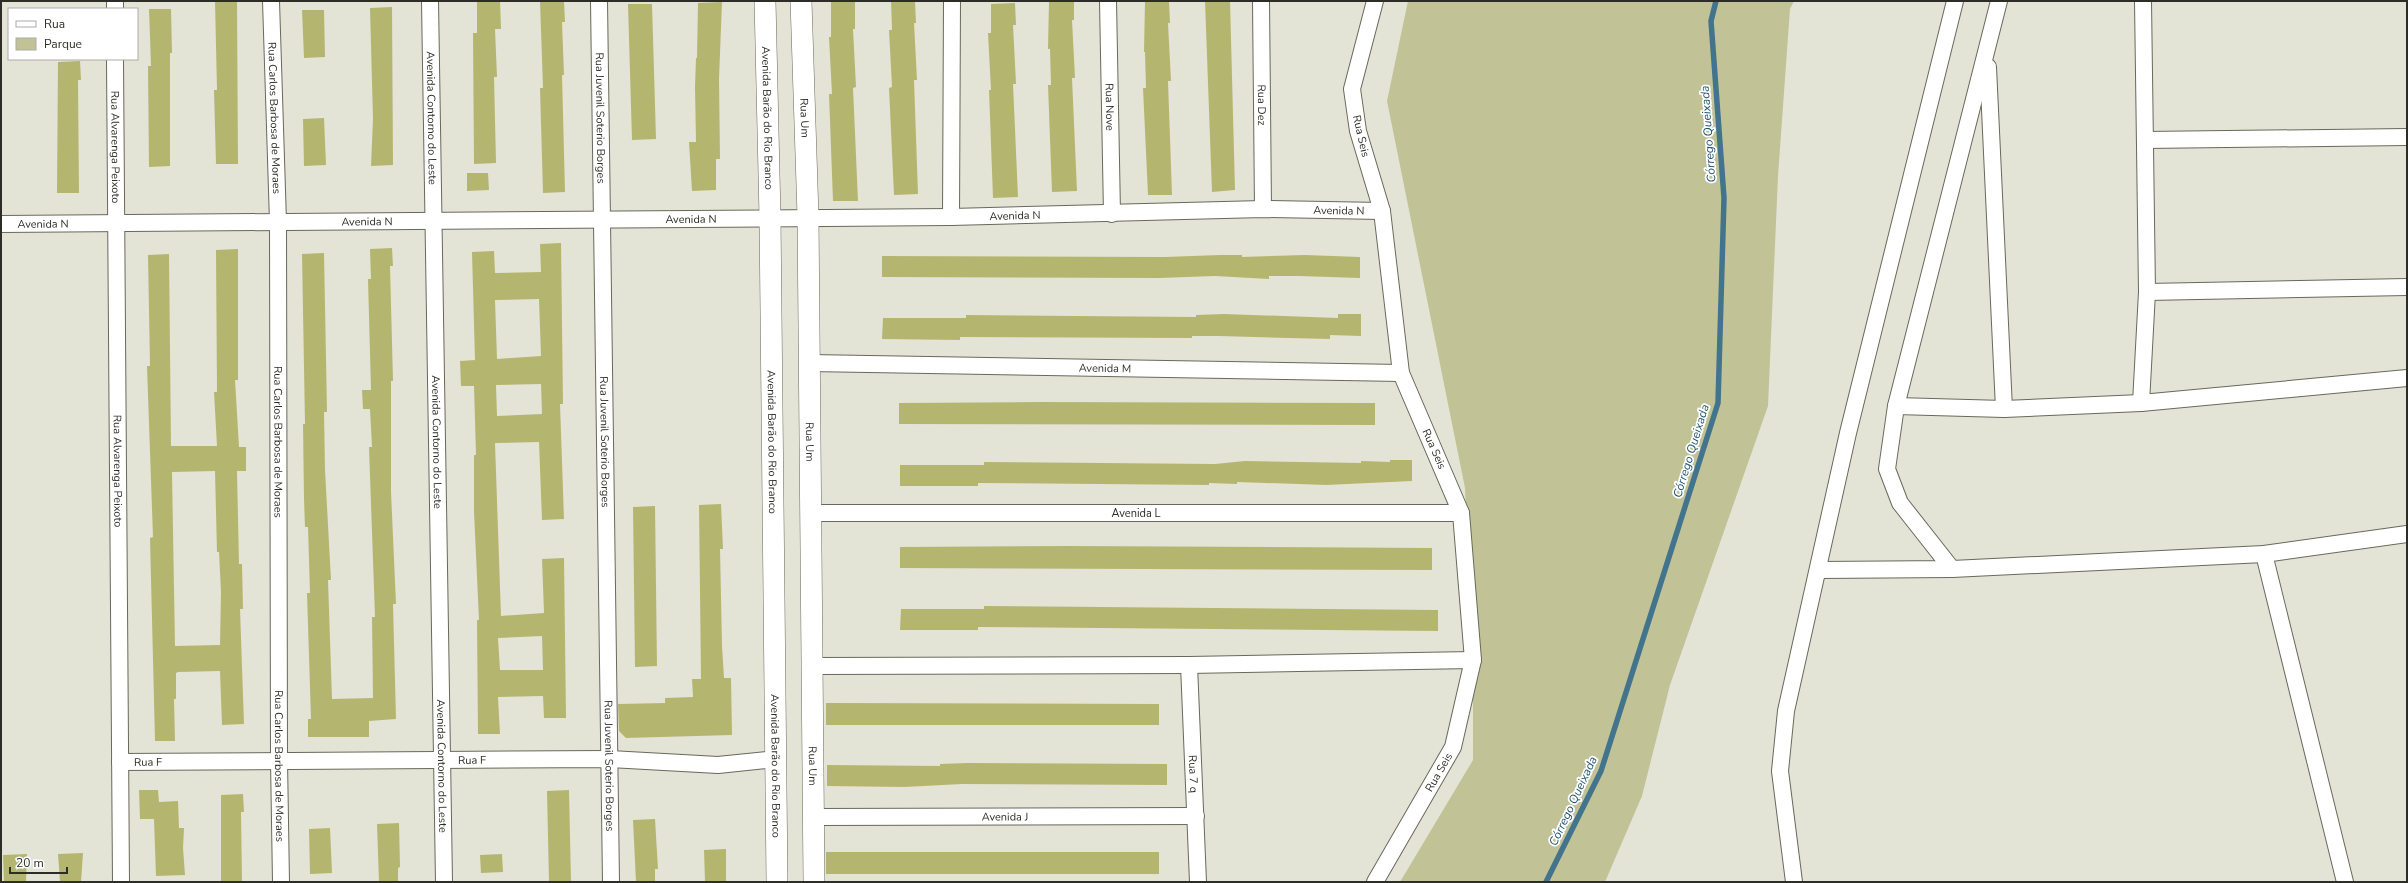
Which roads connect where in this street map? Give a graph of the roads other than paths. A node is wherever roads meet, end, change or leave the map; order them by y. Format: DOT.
graph roads {
  1 [pos="271,1"];
  2 [pos="430,1"];
  3 [pos="599,1"];
  4 [pos="765,1"];
  5 [pos="801,1"];
  6 [pos="952,1"];
  7 [pos="1108,1"];
  8 [pos="1261,1"];
  9 [pos="1375,1"];
  10 [pos="1955,1"];
  11 [pos="1999,1"];
  12 [pos="2143,1"];
  13 [pos="1987,49"];
  14 [pos="116,60"];
  15 [pos="2407,137"];
  16 [pos="2145,140"];
  17 [pos="1263,209"];
  18 [pos="1382,211"];
  19 [pos="1112,214"];
  20 [pos="808,216"];
  21 [pos="770,217"];
  22 [pos="951,217"];
  23 [pos="602,218"];
  24 [pos="434,220"];
  25 [pos="278,222"];
  26 [pos="117,223"];
  27 [pos="1,224"];
  28 [pos="2407,287"];
  29 [pos="2147,292"];
  30 [pos="809,363"];
  31 [pos="1401,374"];
  32 [pos="2407,378"];
  33 [pos="2141,403"];
  34 [pos="1896,406"];
  35 [pos="2004,409"];
  36 [pos="810,513"];
  37 [pos="1462,513"];
  38 [pos="2407,534"];
  39 [pos="2264,554"];
  40 [pos="1952,568"];
  41 [pos="1819,570"];
  42 [pos="1473,660"];
  43 [pos="1189,665"];
  44 [pos="812,666"];
  45 [pos="610,759"];
  46 [pos="776,759"];
  47 [pos="279,760"];
  48 [pos="442,760"];
  49 [pos="120,762"];
  50 [pos="1196,816"];
  51 [pos="813,817"];
  52 [pos="121,882"];
  53 [pos="281,882"];
  54 [pos="444,882"];
  55 [pos="611,882"];
  56 [pos="777,882"];
  57 [pos="814,882"];
  58 [pos="1198,882"];
  59 [pos="1374,882"];
  60 [pos="1794,882"];
  61 [pos="2345,882"];
  1 -- 25 [label="street, Rua Carlos Barbosa de Moraes"];
  2 -- 24 [label="street, Avenida Contorno do Leste"];
  3 -- 23 [label="street, Rua Juvenil Soterio Borges"];
  4 -- 21 [label="street, Avenida Barão do Rio Branco"];
  5 -- 20 [label="street, Rua Um"];
  6 -- 22 [label="street"];
  7 -- 19 [label="street, Rua Nove"];
  8 -- 17 [label="street, Rua Dez"];
  9 -- 18 [label="street, Rua Seis"];
  10 -- 41 [label="street"];
  11 -- 13 [label="street"];
  12 -- 16 [label="street"];
  13 -- 34 [label="street"];
  13 -- 35 [label="street"];
  14 -- 26 [label="street, Rua Alvarenga Peixoto"];
  15 -- 16 [label="street"];
  16 -- 29 [label="street"];
  17 -- 18 [label="street, Avenida N"];
  17 -- 19 [label="street, Avenida N"];
  18 -- 31 [label="street, Rua Seis"];
  19 -- 22 [label="street, Avenida N"];
  20 -- 21 [label="street, Avenida N"];
  20 -- 22 [label="street, Avenida N"];
  20 -- 30 [label="street, Rua Um"];
  21 -- 23 [label="street, Avenida N"];
  21 -- 46 [label="street, Avenida Barão do Rio Branco"];
  23 -- 24 [label="street, Avenida N"];
  23 -- 45 [label="street, Rua Juvenil Soterio Borges"];
  24 -- 25 [label="street, Avenida N"];
  24 -- 48 [label="street, Avenida Contorno do Leste"];
  25 -- 26 [label="street, Avenida N"];
  25 -- 47 [label="street, Rua Carlos Barbosa de Moraes"];
  26 -- 27 [label="street, Avenida N"];
  26 -- 49 [label="street, Rua Alvarenga Peixoto"];
  28 -- 29 [label="street"];
  29 -- 33 [label="street"];
  30 -- 31 [label="street, Avenida M"];
  30 -- 36 [label="street, Rua Um"];
  31 -- 37 [label="street, Rua Seis"];
  32 -- 33 [label="street"];
  33 -- 35 [label="street"];
  34 -- 35 [label="street"];
  34 -- 40 [label="street"];
  36 -- 37 [label="street, Avenida L"];
  36 -- 44 [label="street, Rua Um"];
  37 -- 42 [label="street, Rua Seis"];
  38 -- 39 [label="street"];
  39 -- 40 [label="street"];
  39 -- 61 [label="street"];
  40 -- 41 [label="street"];
  41 -- 60 [label="street"];
  42 -- 43 [label="street"];
  42 -- 59 [label="street, Rua Seis"];
  43 -- 44 [label="street"];
  43 -- 50 [label="street, Rua 7 q"];
  44 -- 51 [label="street, Rua Um"];
  45 -- 46 [label="street, Rua F"];
  45 -- 48 [label="street, Rua F"];
  45 -- 55 [label="street, Rua Juvenil Soterio Borges"];
  46 -- 56 [label="street, Avenida Barão do Rio Branco"];
  47 -- 48 [label="street, Rua F"];
  47 -- 49 [label="street, Rua F"];
  47 -- 53 [label="street, Rua Carlos Barbosa de Moraes"];
  48 -- 54 [label="street, Avenida Contorno do Leste"];
  49 -- 52 [label="street, Rua Alvarenga Peixoto"];
  50 -- 51 [label="street, Avenida J"];
  50 -- 58 [label="street, Rua 7 q"];
  51 -- 57 [label="street, Rua Um"];
}
